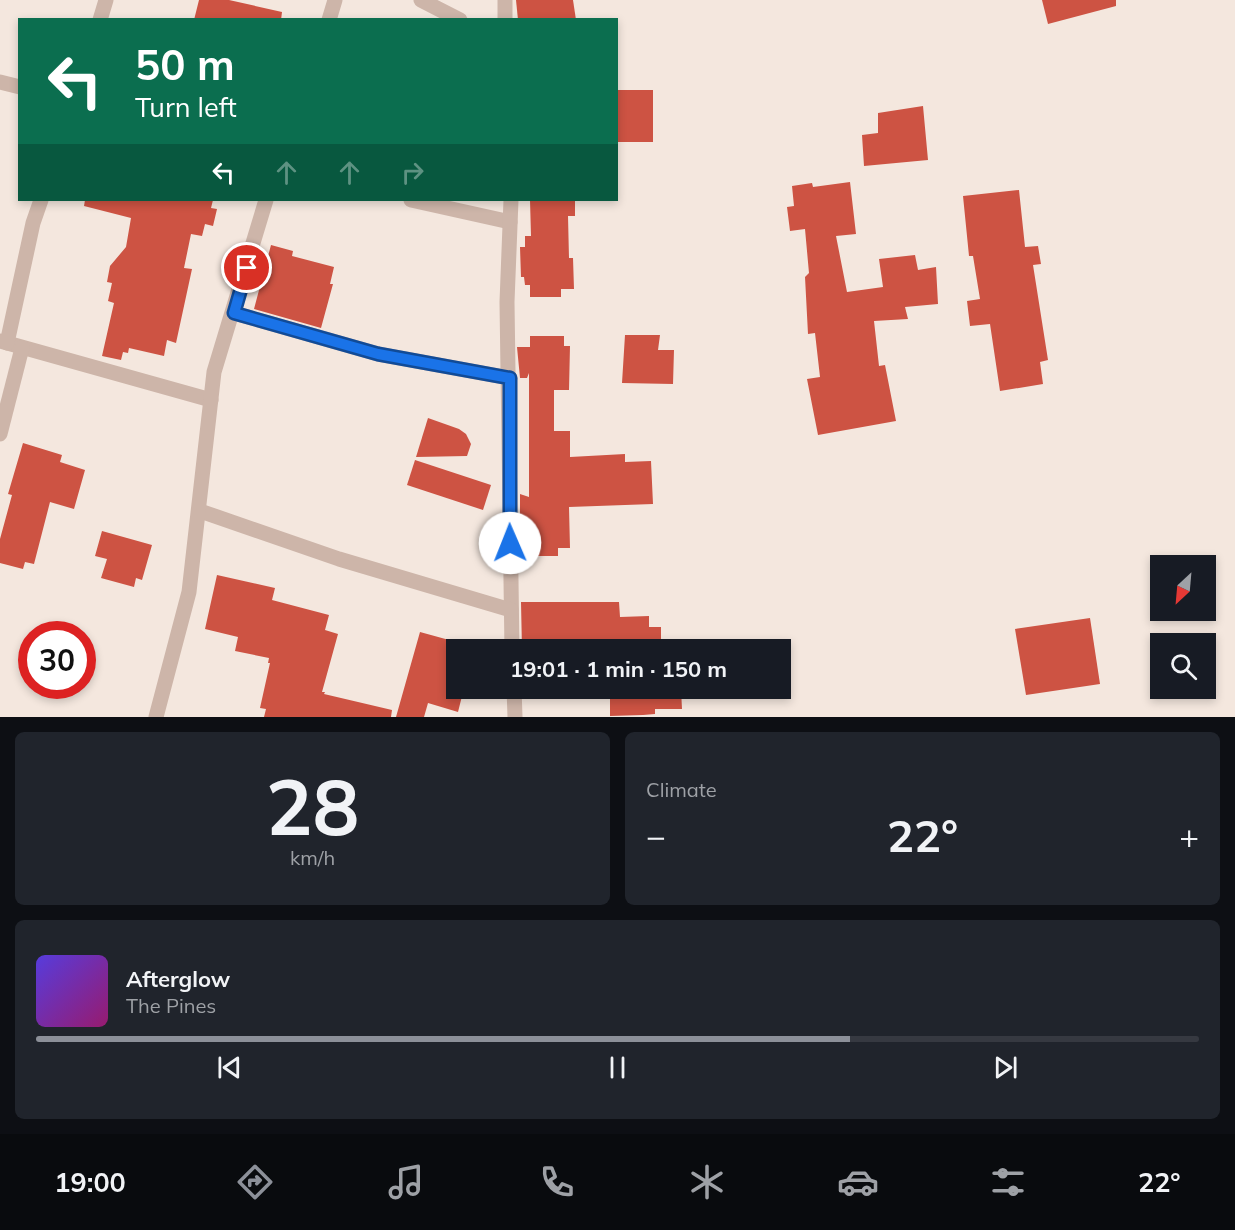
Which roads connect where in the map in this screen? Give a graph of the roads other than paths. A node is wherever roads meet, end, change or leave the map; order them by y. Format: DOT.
graph roads {
  1 [pos="106,0"];
  2 [pos="335,0"];
  3 [pos="421,0"];
  4 [pos="505,0"];
  5 [pos="101,18"];
  6 [pos="330,18"];
  7 [pos="456,18"];
  8 [pos="505,18"];
  9 [pos="0,82"];
  10 [pos="18,86"];
  11 [pos="41,201"];
  12 [pos="266,201"];
  13 [pos="416,201"];
  14 [pos="511,201"];
  15 [pos="510,222"];
  16 [pos="234,313"];
  17 [pos="3,342"];
  18 [pos="22,348"];
  19 [pos="510,378"];
  20 [pos="211,400"];
  21 [pos="0,434"];
  22 [pos="200,511"];
  23 [pos="511,610"];
  24 [pos="512,639"];
  25 [pos="514,699"];
  26 [pos="156,717"];
  27 [pos="515,717"];
  1 -- 5 [label="street"];
  2 -- 6 [label="street"];
  3 -- 7 [label="street"];
  4 -- 8 [label="street"];
  9 -- 10 [label="street"];
  11 -- 17 [label="street"];
  12 -- 16 [label="street"];
  13 -- 15 [label="street"];
  14 -- 15 [label="street"];
  15 -- 19 [label="street"];
  16 -- 19 [label="street"];
  16 -- 20 [label="street"];
  17 -- 18 [label="street"];
  18 -- 20 [label="street"];
  18 -- 21 [label="street"];
  19 -- 23 [label="street"];
  20 -- 22 [label="street"];
  22 -- 23 [label="street"];
  22 -- 26 [label="street"];
  23 -- 24 [label="street"];
  25 -- 27 [label="street"];
}
